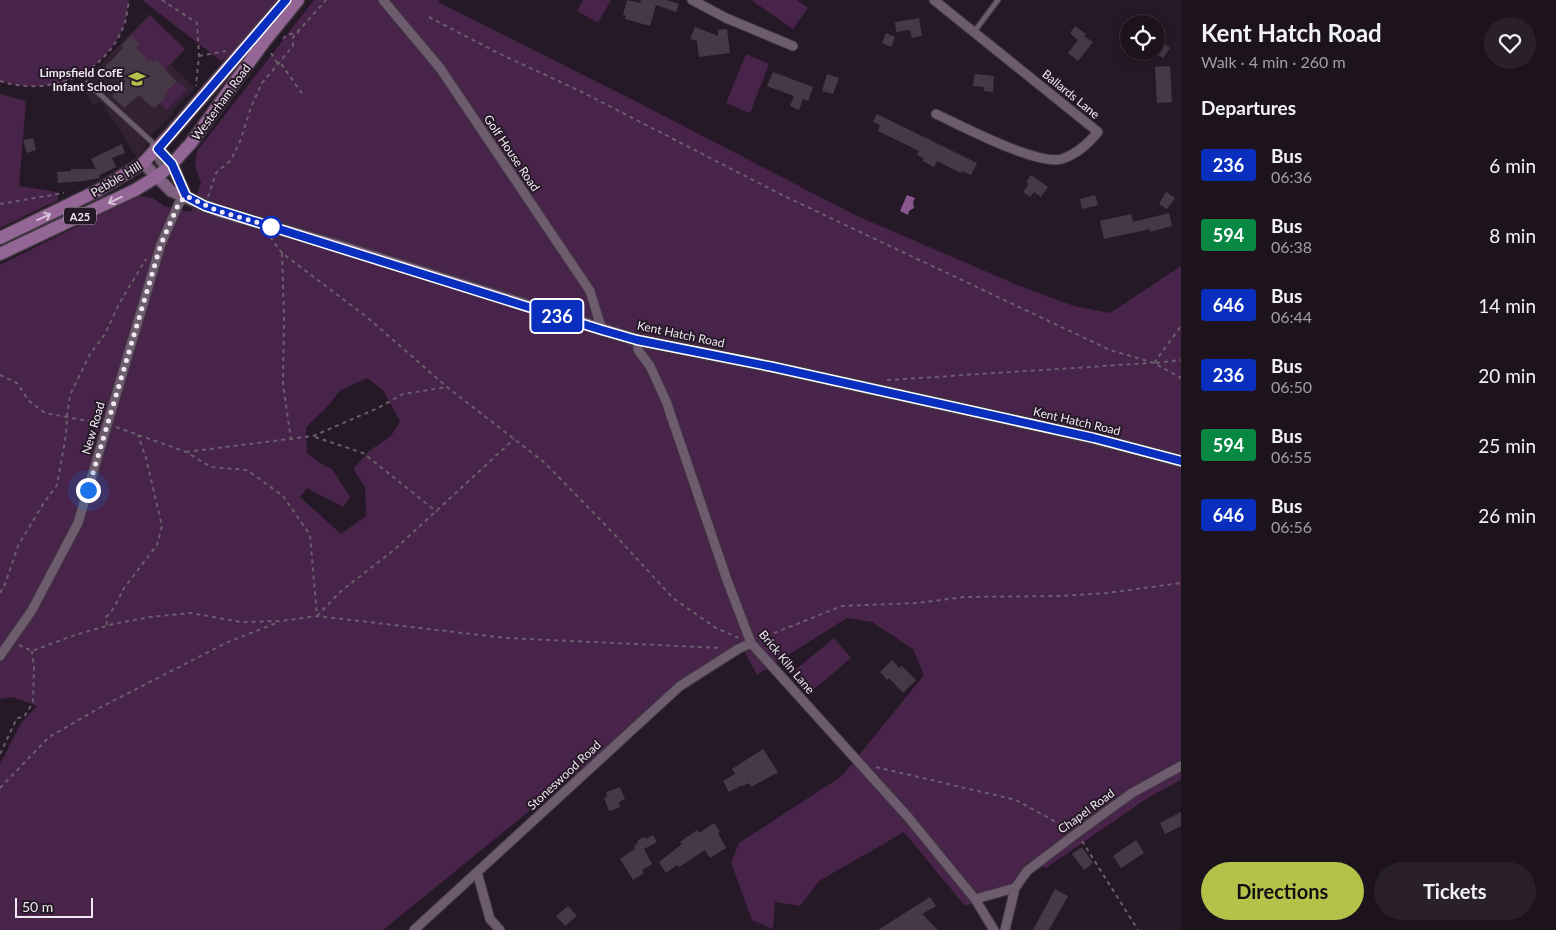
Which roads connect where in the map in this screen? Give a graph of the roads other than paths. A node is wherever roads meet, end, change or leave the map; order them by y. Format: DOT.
graph roads {
  1 [pos="286,0"];
  2 [pos="298,0"];
  3 [pos="383,0"];
  4 [pos="692,0"];
  5 [pos="934,0"];
  6 [pos="998,0"];
  7 [pos="974,32"];
  8 [pos="793,46"];
  9 [pos="93,88"];
  10 [pos="936,114"];
  11 [pos="151,156"];
  12 [pos="165,170"];
  13 [pos="186,196"];
  14 [pos="0,238"];
  15 [pos="0,254"];
  16 [pos="602,330"];
  17 [pos="637,340"];
  18 [pos="1181,460"];
  19 [pos="752,643"];
  20 [pos="0,656"];
  21 [pos="1181,766"];
  22 [pos="477,872"];
  23 [pos="1015,888"];
  24 [pos="975,899"];
  25 [pos="414,930"];
  26 [pos="500,930"];
  27 [pos="994,930"];
  28 [pos="1005,930"];
  1 -- 11 [label="main road, Westerham Road"];
  2 -- 12 [label="main road, Westerham Road / A25"];
  3 -- 16 [label="street, Golf House Road"];
  4 -- 8 [label="street"];
  5 -- 7 [label="street, Ballards Lane"];
  6 -- 7 [label="lane"];
  7 -- 10 [label="street, Ballards Lane"];
  9 -- 11 [label="lane"];
  11 -- 12 [label="main road, Kent Hatch Road"];
  11 -- 12 [label="main road"];
  14 -- 11 [label="main road, Pebble Hill, one-way"];
  12 -- 13 [label="main road, Kent Hatch Road"];
  12 -- 13 [label="main road, Kent Hatch Road"];
  12 -- 15 [label="main road, Pebble Hill / A25, one-way"];
  13 -- 16 [label="main road, Kent Hatch Road"];
  13 -- 20 [label="street, New Road"];
  16 -- 17 [label="main road, Kent Hatch Road"];
  17 -- 18 [label="main road, Kent Hatch Road"];
  17 -- 19 [label="street, Brick Kiln Lane"];
  19 -- 22 [label="street, Stoneswood Road"];
  19 -- 24 [label="street, Brick Kiln Lane"];
  21 -- 23 [label="street, Chapel Road"];
  22 -- 25 [label="street, Stoneswood Road"];
  22 -- 26 [label="street"];
  23 -- 24 [label="street"];
  23 -- 28 [label="street"];
  24 -- 27 [label="street, Brick Kiln Lane"];
}
